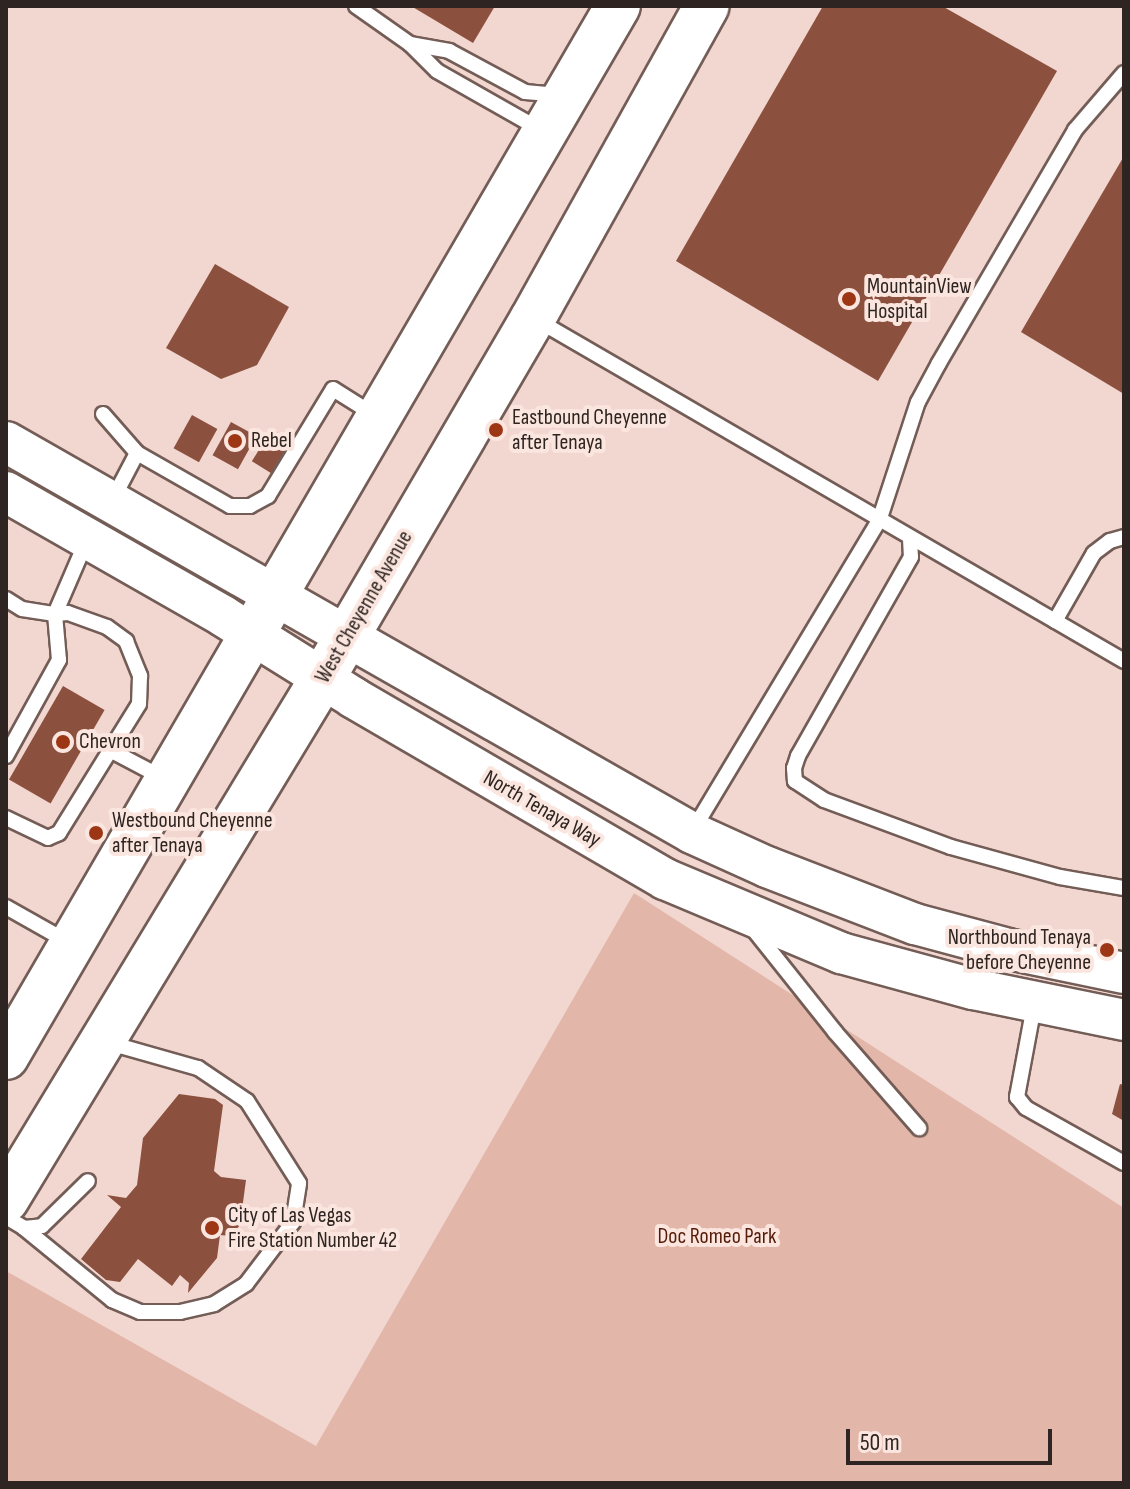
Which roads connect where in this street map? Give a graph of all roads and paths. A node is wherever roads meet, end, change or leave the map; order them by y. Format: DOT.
graph roads {
  1 [pos="356,6"];
  2 [pos="618,6"];
  3 [pos="707,6"];
  4 [pos="410,44"];
  5 [pos="1124,73"];
  6 [pos="554,114"];
  7 [pos="533,318"];
  8 [pos="103,414"];
  9 [pos="378,417"];
  10 [pos="6,442"];
  11 [pos="137,453"];
  12 [pos="6,492"];
  13 [pos="112,502"];
  14 [pos="879,521"];
  15 [pos="1124,537"];
  16 [pos="88,538"];
  17 [pos="910,539"];
  18 [pos="275,593"];
  19 [pos="6,599"];
  20 [pos="55,614"];
  21 [pos="1055,621"];
  22 [pos="252,634"];
  23 [pos="346,637"];
  24 [pos="1124,661"];
  25 [pos="322,679"];
  26 [pos="110,750"];
  27 [pos="6,756"];
  28 [pos="166,780"];
  29 [pos="6,818"];
  30 [pos="692,833"];
  31 [pos="1124,888"];
  32 [pos="6,907"];
  33 [pos="742,914"];
  34 [pos="71,944"];
  35 [pos="1124,973"];
  36 [pos="1034,1002"];
  37 [pos="1124,1020"];
  38 [pos="102,1041"];
  39 [pos="6,1057"];
  40 [pos="919,1128"];
  41 [pos="1124,1163"];
  42 [pos="88,1181"];
  43 [pos="15,1214"];
  44 [pos="6,1217"];
  1 -- 4 [label="lane"];
  2 -- 6 [label="main road"];
  3 -- 7 [label="main road, West Cheyenne Avenue"];
  4 -- 6 [label="lane"];
  4 -- 6 [label="lane"];
  5 -- 14 [label="lane"];
  6 -- 9 [label="main road"];
  7 -- 14 [label="lane"];
  7 -- 23 [label="main road, West Cheyenne Avenue"];
  8 -- 11 [label="lane"];
  9 -- 11 [label="lane"];
  9 -- 18 [label="main road"];
  10 -- 13 [label="main road"];
  11 -- 13 [label="lane"];
  12 -- 16 [label="main road, North Tenaya Way"];
  13 -- 18 [label="main road"];
  14 -- 17 [label="lane"];
  14 -- 30 [label="lane"];
  15 -- 21 [label="lane"];
  16 -- 20 [label="lane"];
  16 -- 22 [label="main road, North Tenaya Way"];
  17 -- 21 [label="lane"];
  17 -- 31 [label="lane"];
  18 -- 22 [label="main road"];
  18 -- 23 [label="main road"];
  19 -- 20 [label="lane"];
  20 -- 26 [label="lane"];
  20 -- 27 [label="lane"];
  21 -- 24 [label="lane"];
  22 -- 25 [label="main road, North Tenaya Way"];
  22 -- 28 [label="main road"];
  23 -- 25 [label="main road, West Cheyenne Avenue"];
  23 -- 30 [label="main road"];
  25 -- 33 [label="main road, North Tenaya Way"];
  25 -- 38 [label="main road, West Cheyenne Avenue"];
  26 -- 28 [label="lane"];
  26 -- 29 [label="lane"];
  28 -- 34 [label="main road"];
  30 -- 35 [label="main road"];
  32 -- 34 [label="lane"];
  33 -- 36 [label="main road, North Tenaya Way"];
  33 -- 40 [label="lane"];
  34 -- 39 [label="main road"];
  36 -- 37 [label="main road, North Tenaya Way"];
  36 -- 41 [label="lane"];
  38 -- 43 [label="main road, West Cheyenne Avenue"];
  38 -- 43 [label="lane"];
  42 -- 43 [label="lane"];
  43 -- 44 [label="lane"];
}
